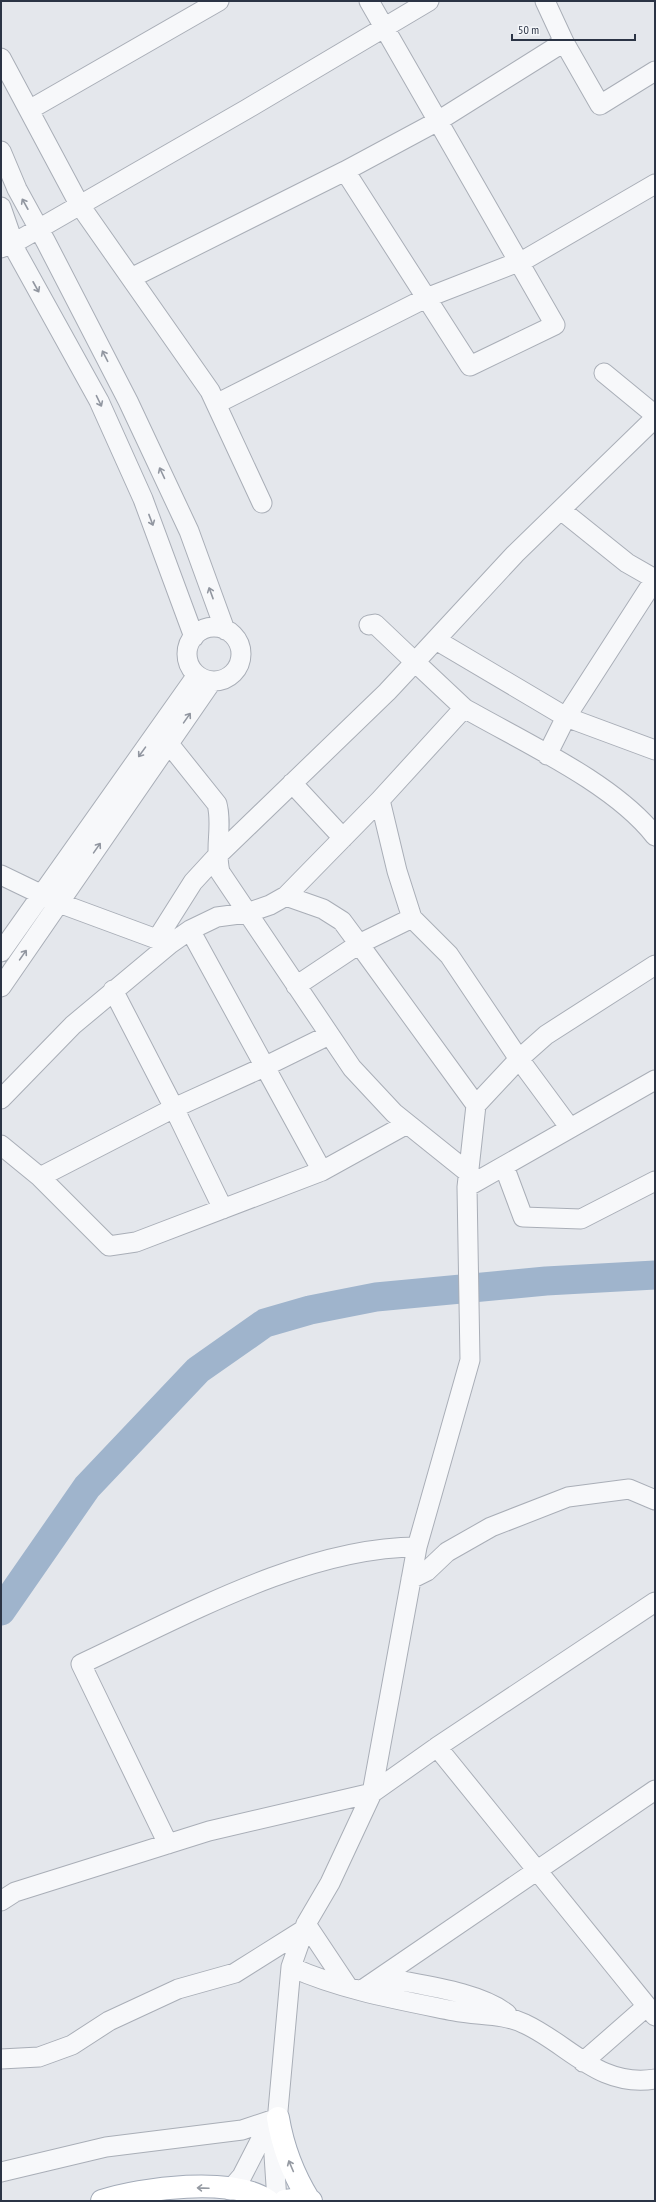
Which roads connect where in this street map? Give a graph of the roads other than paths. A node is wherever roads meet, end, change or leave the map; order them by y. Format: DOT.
graph roads {
  1 [pos="219,1"];
  2 [pos="369,1"];
  3 [pos="429,1"];
  4 [pos="545,1"];
  5 [pos="385,27"];
  6 [pos="564,42"];
  7 [pos="1,58"];
  8 [pos="655,71"];
  9 [pos="29,110"];
  10 [pos="438,121"];
  11 [pos="1,151"];
  12 [pos="344,171"];
  13 [pos="655,184"];
  14 [pos="79,204"];
  15 [pos="1,207"];
  16 [pos="38,228"];
  17 [pos="8,245"];
  18 [pos="519,262"];
  19 [pos="131,278"];
  20 [pos="426,298"];
  21 [pos="604,373"];
  22 [pos="216,404"];
  23 [pos="655,415"];
  24 [pos="655,418"];
  25 [pos="262,503"];
  26 [pos="561,510"];
  27 [pos="655,579"];
  28 [pos="369,625"];
  29 [pos="225,630"];
  30 [pos="194,637"];
  31 [pos="436,640"];
  32 [pos="415,662"];
  33 [pos="204,678"];
  34 [pos="464,708"];
  35 [pos="566,717"];
  36 [pos="169,744"];
  37 [pos="655,750"];
  38 [pos="547,755"];
  39 [pos="292,783"];
  40 [pos="380,800"];
  41 [pos="654,832"];
  42 [pos="343,838"];
  43 [pos="216,857"];
  44 [pos="1,875"];
  45 [pos="40,894"];
  46 [pos="286,896"];
  47 [pos="59,903"];
  48 [pos="247,913"];
  49 [pos="412,918"];
  50 [pos="190,930"];
  51 [pos="163,941"];
  52 [pos="359,944"];
  53 [pos="1,952"];
  54 [pos="655,965"];
  55 [pos="296,986"];
  56 [pos="1,987"];
  57 [pos="113,990"];
  58 [pos="329,1034"];
  59 [pos="519,1059"];
  60 [pos="264,1067"];
  61 [pos="655,1080"];
  62 [pos="1,1099"];
  63 [pos="476,1105"];
  64 [pos="174,1108"];
  65 [pos="407,1124"];
  66 [pos="570,1128"];
  67 [pos="1,1145"];
  68 [pos="504,1166"];
  69 [pos="322,1171"];
  70 [pos="40,1177"];
  71 [pos="655,1181"];
  72 [pos="468,1187"];
  73 [pos="222,1209"];
  74 [pos="655,1500"];
  75 [pos="416,1547"];
  76 [pos="410,1579"];
  77 [pos="655,1602"];
  78 [pos="437,1747"];
  79 [pos="655,1790"];
  80 [pos="372,1793"];
  81 [pos="168,1844"];
  82 [pos="536,1870"];
  83 [pos="1,1901"];
  84 [pos="306,1926"];
  85 [pos="291,1968"];
  86 [pos="382,1977"];
  87 [pos="355,1988"];
  88 [pos="651,2011"];
  89 [pos="513,2019"];
  90 [pos="1,2059"];
  91 [pos="583,2062"];
  92 [pos="655,2079"];
  93 [pos="278,2118"];
  94 [pos="1,2172"];
  95 [pos="230,2190"];
  96 [pos="310,2200"];
  97 [pos="102,2201"];
  98 [pos="268,2201"];
  99 [pos="277,2201"];
  100 [pos="285,2201"];
  1 -- 9 [label="street"];
  2 -- 5 [label="street"];
  3 -- 5 [label="street"];
  4 -- 6 [label="street"];
  5 -- 10 [label="street"];
  5 -- 14 [label="street"];
  6 -- 8 [label="street"];
  6 -- 10 [label="street"];
  7 -- 9 [label="street"];
  9 -- 14 [label="street"];
  10 -- 12 [label="street"];
  10 -- 18 [label="street"];
  16 -- 11 [label="street, one-way"];
  12 -- 19 [label="street"];
  12 -- 20 [label="street"];
  13 -- 18 [label="street"];
  14 -- 16 [label="street"];
  14 -- 19 [label="street"];
  15 -- 17 [label="street"];
  16 -- 17 [label="street"];
  29 -- 16 [label="street, one-way"];
  17 -- 30 [label="street, one-way"];
  18 -- 20 [label="street"];
  18 -- 20 [label="street"];
  19 -- 22 [label="street"];
  20 -- 22 [label="street"];
  21 -- 23 [label="street"];
  22 -- 25 [label="street"];
  24 -- 26 [label="street"];
  26 -- 27 [label="street"];
  26 -- 31 [label="street"];
  27 -- 35 [label="street"];
  28 -- 32 [label="street"];
  29 -- 30 [label="street"];
  29 -- 33 [label="street"];
  30 -- 33 [label="street"];
  31 -- 32 [label="street"];
  31 -- 35 [label="street"];
  32 -- 34 [label="street"];
  32 -- 39 [label="street"];
  36 -- 33 [label="street, one-way"];
  33 -- 45 [label="street, one-way"];
  34 -- 38 [label="street"];
  34 -- 40 [label="street"];
  35 -- 37 [label="street"];
  35 -- 38 [label="street"];
  36 -- 43 [label="street"];
  47 -- 36 [label="street, one-way"];
  38 -- 41 [label="street"];
  39 -- 42 [label="street"];
  39 -- 43 [label="street"];
  40 -- 42 [label="street"];
  40 -- 49 [label="street"];
  42 -- 46 [label="street"];
  43 -- 48 [label="street"];
  43 -- 51 [label="street"];
  44 -- 45 [label="street"];
  45 -- 47 [label="street"];
  45 -- 53 [label="street"];
  46 -- 48 [label="street"];
  46 -- 52 [label="street"];
  47 -- 51 [label="street"];
  56 -- 47 [label="street, one-way"];
  48 -- 50 [label="street"];
  48 -- 55 [label="street"];
  49 -- 52 [label="street"];
  49 -- 59 [label="street"];
  50 -- 51 [label="street"];
  50 -- 60 [label="street"];
  51 -- 57 [label="street"];
  52 -- 55 [label="street"];
  52 -- 63 [label="street"];
  54 -- 59 [label="street"];
  55 -- 58 [label="street"];
  57 -- 62 [label="street"];
  57 -- 64 [label="street"];
  58 -- 60 [label="street"];
  58 -- 65 [label="street"];
  59 -- 63 [label="street"];
  59 -- 66 [label="street"];
  60 -- 64 [label="street"];
  60 -- 69 [label="street"];
  61 -- 66 [label="street"];
  63 -- 72 [label="street"];
  64 -- 70 [label="street"];
  64 -- 73 [label="street"];
  65 -- 69 [label="street"];
  65 -- 72 [label="street"];
  66 -- 68 [label="street"];
  67 -- 70 [label="street"];
  68 -- 71 [label="street"];
  68 -- 72 [label="street"];
  69 -- 73 [label="street"];
  70 -- 73 [label="street"];
  72 -- 75 [label="street"];
  74 -- 76 [label="street"];
  75 -- 76 [label="street"];
  75 -- 81 [label="street"];
  76 -- 80 [label="street"];
  77 -- 78 [label="street"];
  78 -- 80 [label="street"];
  78 -- 82 [label="street"];
  79 -- 82 [label="street"];
  80 -- 81 [label="street"];
  80 -- 84 [label="street"];
  81 -- 83 [label="street"];
  82 -- 86 [label="street"];
  82 -- 88 [label="street"];
  84 -- 85 [label="street"];
  84 -- 87 [label="street"];
  84 -- 90 [label="street"];
  85 -- 87 [label="street"];
  85 -- 93 [label="street"];
  86 -- 87 [label="street"];
  86 -- 89 [label="street"];
  87 -- 89 [label="street"];
  88 -- 91 [label="street"];
  89 -- 91 [label="street"];
  91 -- 92 [label="street"];
  93 -- 94 [label="street"];
  93 -- 95 [label="street"];
  96 -- 93 [label="main road, one-way"];
  93 -- 99 [label="street"];
  95 -- 97 [label="main road, one-way"];
  95 -- 98 [label="main road"];
  96 -- 100 [label="main road"];
}
